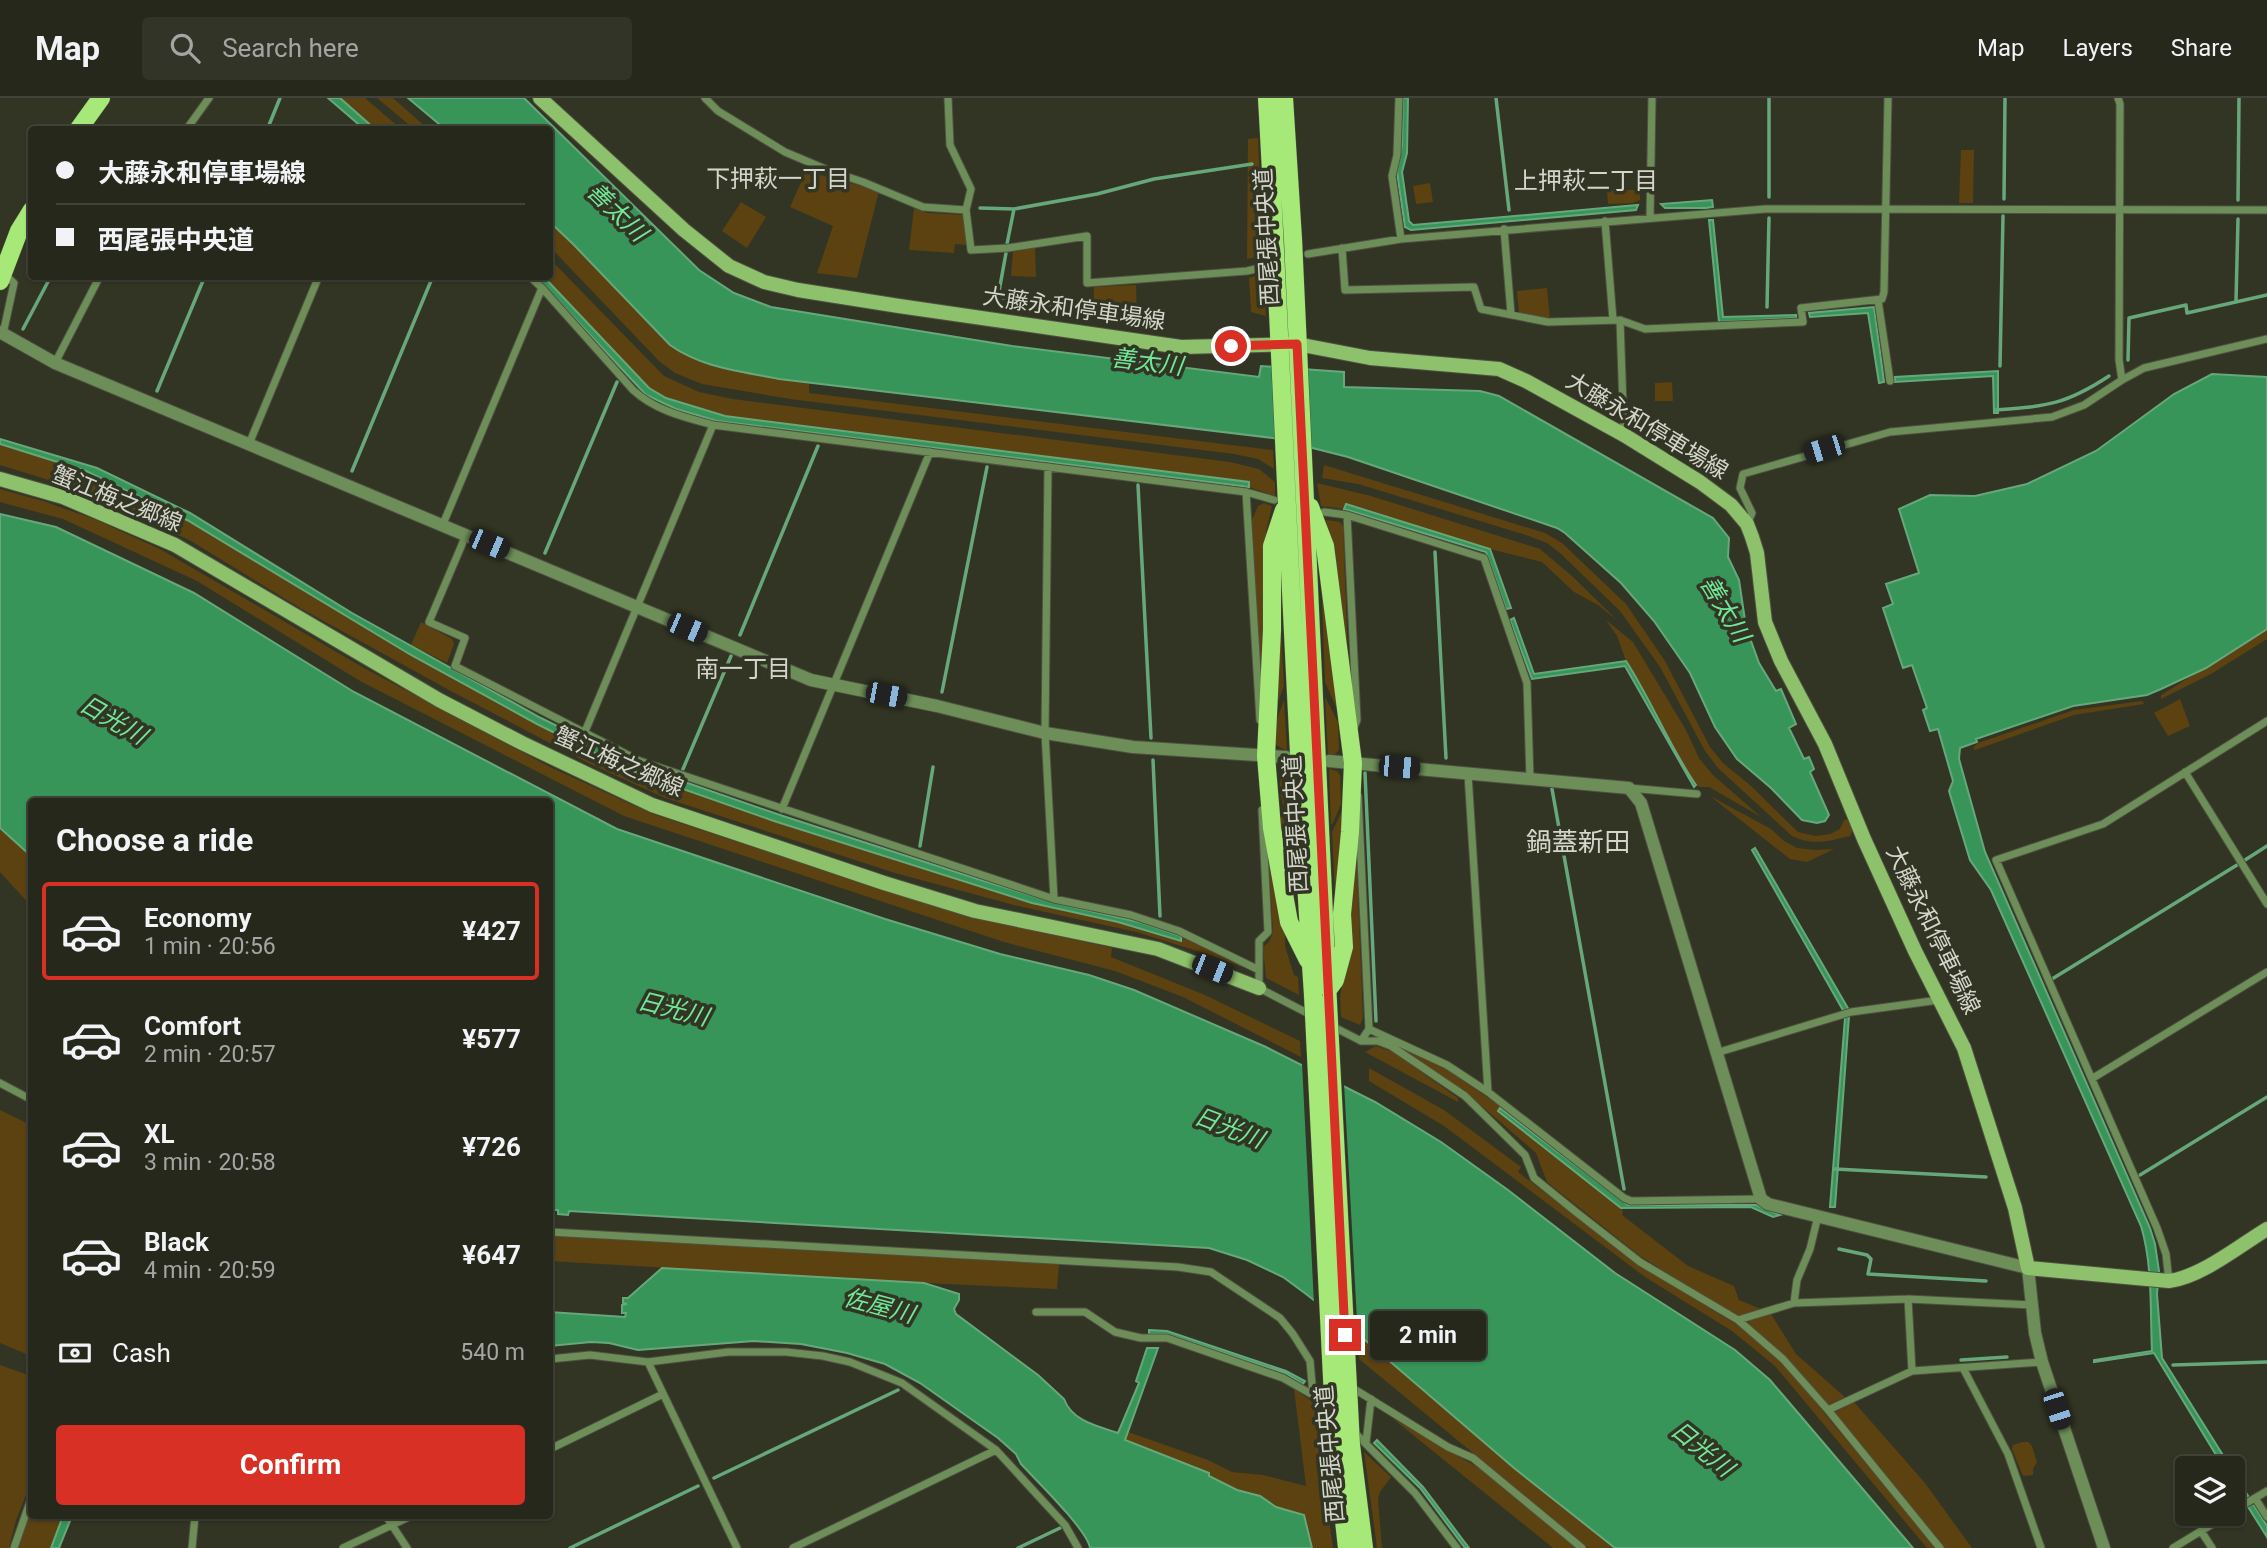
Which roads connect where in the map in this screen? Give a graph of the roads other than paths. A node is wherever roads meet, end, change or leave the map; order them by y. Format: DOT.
graph roads {
  1 [pos="101,98"];
  2 [pos="209,98"];
  3 [pos="540,98"];
  4 [pos="705,98"];
  5 [pos="948,98"];
  6 [pos="1267,98"];
  7 [pos="1284,98"];
  8 [pos="1398,98"];
  9 [pos="1652,98"];
  10 [pos="1888,98"];
  11 [pos="2118,98"];
  12 [pos="81,126"];
  13 [pos="189,126"];
  14 [pos="1885,208"];
  15 [pos="2119,209"];
  16 [pos="966,210"];
  17 [pos="2267,211"];
  18 [pos="28,216"];
  19 [pos="1650,217"];
  20 [pos="1605,220"];
  21 [pos="1504,229"];
  22 [pos="1401,239"];
  23 [pos="1342,248"];
  24 [pos="1308,254"];
  25 [pos="1264,267"];
  26 [pos="1,275"];
  27 [pos="98,280"];
  28 [pos="318,280"];
  29 [pos="533,280"];
  30 [pos="542,288"];
  31 [pos="1878,300"];
  32 [pos="1511,314"];
  33 [pos="1616,320"];
  34 [pos="2,333"];
  35 [pos="2267,339"];
  36 [pos="1289,353"];
  37 [pos="55,363"];
  38 [pos="2122,380"];
  39 [pos="1890,381"];
  40 [pos="713,425"];
  41 [pos="1624,435"];
  42 [pos="249,443"];
  43 [pos="930,452"];
  44 [pos="1048,467"];
  45 [pos="0,479"];
  46 [pos="1246,492"];
  47 [pos="1289,496"];
  48 [pos="1324,512"];
  49 [pos="1347,515"];
  50 [pos="443,524"];
  51 [pos="1747,524"];
  52 [pos="466,534"];
  53 [pos="637,608"];
  54 [pos="834,685"];
  55 [pos="2267,721"];
  56 [pos="1045,733"];
  57 [pos="584,734"];
  58 [pos="1351,738"];
  59 [pos="1264,755"];
  60 [pos="1286,757"];
  61 [pos="1329,761"];
  62 [pos="1353,763"];
  63 [pos="2185,772"];
  64 [pos="1468,774"];
  65 [pos="1530,779"];
  66 [pos="1629,788"];
  67 [pos="1697,794"];
  68 [pos="782,809"];
  69 [pos="1054,899"];
  70 [pos="2267,904"];
  71 [pos="1311,967"];
  72 [pos="1259,970"];
  73 [pos="2267,972"];
  74 [pos="1259,988"];
  75 [pos="1322,996"];
  76 [pos="1939,1000"];
  77 [pos="1369,1029"];
  78 [pos="1361,1041"];
  79 [pos="1716,1053"];
  80 [pos="2093,1078"];
  81 [pos="0,1083"];
  82 [pos="1488,1092"];
  83 [pos="28,1098"];
  84 [pos="1760,1199"];
  85 [pos="1818,1216"];
  86 [pos="2267,1229"];
  87 [pos="553,1232"];
  88 [pos="2028,1268"];
  89 [pos="2166,1281"];
  90 [pos="1908,1299"];
  91 [pos="1794,1303"];
  92 [pos="2032,1305"];
  93 [pos="1036,1312"];
  94 [pos="1738,1321"];
  95 [pos="553,1359"];
  96 [pos="648,1362"];
  97 [pos="1310,1362"];
  98 [pos="2042,1362"];
  99 [pos="1963,1368"];
  100 [pos="1912,1371"];
  101 [pos="663,1394"];
  102 [pos="1314,1395"];
  103 [pos="1371,1399"];
  104 [pos="1828,1410"];
  105 [pos="1351,1442"];
  106 [pos="553,1448"];
  107 [pos="996,1450"];
  108 [pos="2267,1491"];
  109 [pos="2251,1500"];
  110 [pos="2245,1504"];
  111 [pos="28,1508"];
  112 [pos="2267,1517"];
  113 [pos="195,1519"];
  114 [pos="388,1519"];
  115 [pos="405,1519"];
  116 [pos="392,1525"];
  117 [pos="2210,1526"];
  118 [pos="2202,1531"];
  119 [pos="14,1548"];
  120 [pos="192,1548"];
  121 [pos="343,1548"];
  122 [pos="407,1548"];
  123 [pos="737,1548"];
  124 [pos="793,1548"];
  125 [pos="1078,1548"];
  126 [pos="1347,1548"];
  127 [pos="1364,1548"];
  128 [pos="1457,1548"];
  129 [pos="1581,1548"];
  130 [pos="1940,1548"];
  131 [pos="2040,1548"];
  132 [pos="2104,1548"];
  133 [pos="2173,1548"];
  134 [pos="2212,1548"];
  1 -- 12 [label="main road"];
  2 -- 13 [label="street"];
  3 -- 36 [label="main road, 大藤永和停車場線"];
  4 -- 16 [label="street"];
  5 -- 16 [label="street"];
  6 -- 36 [label="main road, 西尾張中央道"];
  7 -- 36 [label="main road, 西尾張中央道"];
  8 -- 22 [label="street"];
  9 -- 19 [label="street"];
  10 -- 14 [label="street"];
  11 -- 15 [label="street"];
  14 -- 15 [label="street"];
  14 -- 19 [label="street"];
  14 -- 31 [label="street"];
  15 -- 17 [label="street"];
  15 -- 38 [label="street"];
  16 -- 25 [label="street"];
  18 -- 26 [label="main road"];
  19 -- 20 [label="street"];
  20 -- 21 [label="street"];
  20 -- 33 [label="street"];
  21 -- 22 [label="street"];
  21 -- 32 [label="street"];
  22 -- 23 [label="street"];
  23 -- 24 [label="street"];
  23 -- 32 [label="street"];
  26 -- 34 [label="street"];
  27 -- 37 [label="street"];
  28 -- 42 [label="street"];
  29 -- 30 [label="street"];
  30 -- 40 [label="street"];
  30 -- 50 [label="street"];
  31 -- 33 [label="street"];
  31 -- 39 [label="street"];
  32 -- 33 [label="street"];
  33 -- 41 [label="street"];
  34 -- 37 [label="street"];
  35 -- 38 [label="street"];
  36 -- 41 [label="main road, 大藤永和停車場線"];
  36 -- 47 [label="main road, 西尾張中央道"];
  37 -- 42 [label="street"];
  38 -- 51 [label="street"];
  40 -- 43 [label="street"];
  40 -- 53 [label="street"];
  41 -- 51 [label="main road, 大藤永和停車場線"];
  42 -- 50 [label="street"];
  43 -- 44 [label="street"];
  43 -- 54 [label="street"];
  44 -- 46 [label="street"];
  44 -- 56 [label="street"];
  45 -- 74 [label="main road, 蟹江梅之郷線"];
  46 -- 47 [label="street"];
  46 -- 59 [label="street"];
  47 -- 58 [label="main road"];
  47 -- 59 [label="main road"];
  47 -- 71 [label="main road, 西尾張中央道"];
  47 -- 75 [label="main road, 西尾張中央道"];
  48 -- 49 [label="street"];
  49 -- 58 [label="street"];
  49 -- 65 [label="street"];
  50 -- 52 [label="street"];
  51 -- 76 [label="main road, 大藤永和停車場線"];
  52 -- 53 [label="street"];
  52 -- 57 [label="street"];
  53 -- 54 [label="street"];
  53 -- 57 [label="street"];
  54 -- 56 [label="street"];
  54 -- 68 [label="street"];
  55 -- 63 [label="street"];
  56 -- 59 [label="street"];
  56 -- 69 [label="street"];
  57 -- 68 [label="street"];
  58 -- 62 [label="main road"];
  59 -- 60 [label="street"];
  59 -- 71 [label="main road"];
  59 -- 72 [label="street"];
  61 -- 62 [label="street"];
  62 -- 64 [label="street"];
  62 -- 75 [label="main road"];
  62 -- 77 [label="street"];
  63 -- 70 [label="street"];
  63 -- 80 [label="street"];
  64 -- 65 [label="street"];
  64 -- 82 [label="street"];
  65 -- 66 [label="street"];
  66 -- 67 [label="street"];
  66 -- 79 [label="street"];
  68 -- 69 [label="street"];
  69 -- 72 [label="street"];
  71 -- 75 [label="main road, 西尾張中央道"];
  72 -- 74 [label="street"];
  73 -- 80 [label="street"];
  74 -- 78 [label="street"];
  75 -- 105 [label="main road, 西尾張中央道, bridge"];
  76 -- 79 [label="street"];
  76 -- 88 [label="main road, 大藤永和停車場線"];
  77 -- 78 [label="street"];
  77 -- 82 [label="street"];
  78 -- 94 [label="street"];
  79 -- 84 [label="street"];
  80 -- 89 [label="street"];
  81 -- 83 [label="street"];
  82 -- 84 [label="street"];
  84 -- 85 [label="street"];
  85 -- 88 [label="street"];
  85 -- 91 [label="street"];
  86 -- 89 [label="main road"];
  87 -- 97 [label="street"];
  88 -- 89 [label="main road"];
  88 -- 92 [label="street"];
  90 -- 91 [label="street"];
  90 -- 92 [label="street"];
  90 -- 100 [label="street"];
  91 -- 94 [label="street"];
  92 -- 98 [label="street"];
  93 -- 102 [label="street"];
  94 -- 104 [label="street"];
  95 -- 96 [label="street"];
  96 -- 101 [label="street"];
  96 -- 107 [label="street"];
  97 -- 102 [label="street"];
  97 -- 103 [label="street"];
  98 -- 99 [label="street"];
  98 -- 132 [label="street"];
  99 -- 100 [label="street"];
  99 -- 131 [label="street"];
  100 -- 104 [label="street"];
  101 -- 106 [label="street"];
  101 -- 123 [label="street"];
  102 -- 105 [label="street"];
  103 -- 105 [label="street"];
  103 -- 129 [label="street"];
  104 -- 130 [label="street"];
  105 -- 126 [label="main road, 西尾張中央道"];
  105 -- 127 [label="main road, 西尾張中央道"];
  105 -- 128 [label="street"];
  107 -- 124 [label="street"];
  107 -- 125 [label="street"];
  108 -- 109 [label="street"];
  109 -- 110 [label="street"];
  109 -- 112 [label="street"];
  111 -- 119 [label="street"];
  113 -- 120 [label="street"];
  114 -- 116 [label="street"];
  115 -- 116 [label="street"];
  116 -- 121 [label="street"];
  116 -- 122 [label="street"];
  117 -- 118 [label="street"];
  118 -- 133 [label="street"];
  118 -- 134 [label="street"];
}
